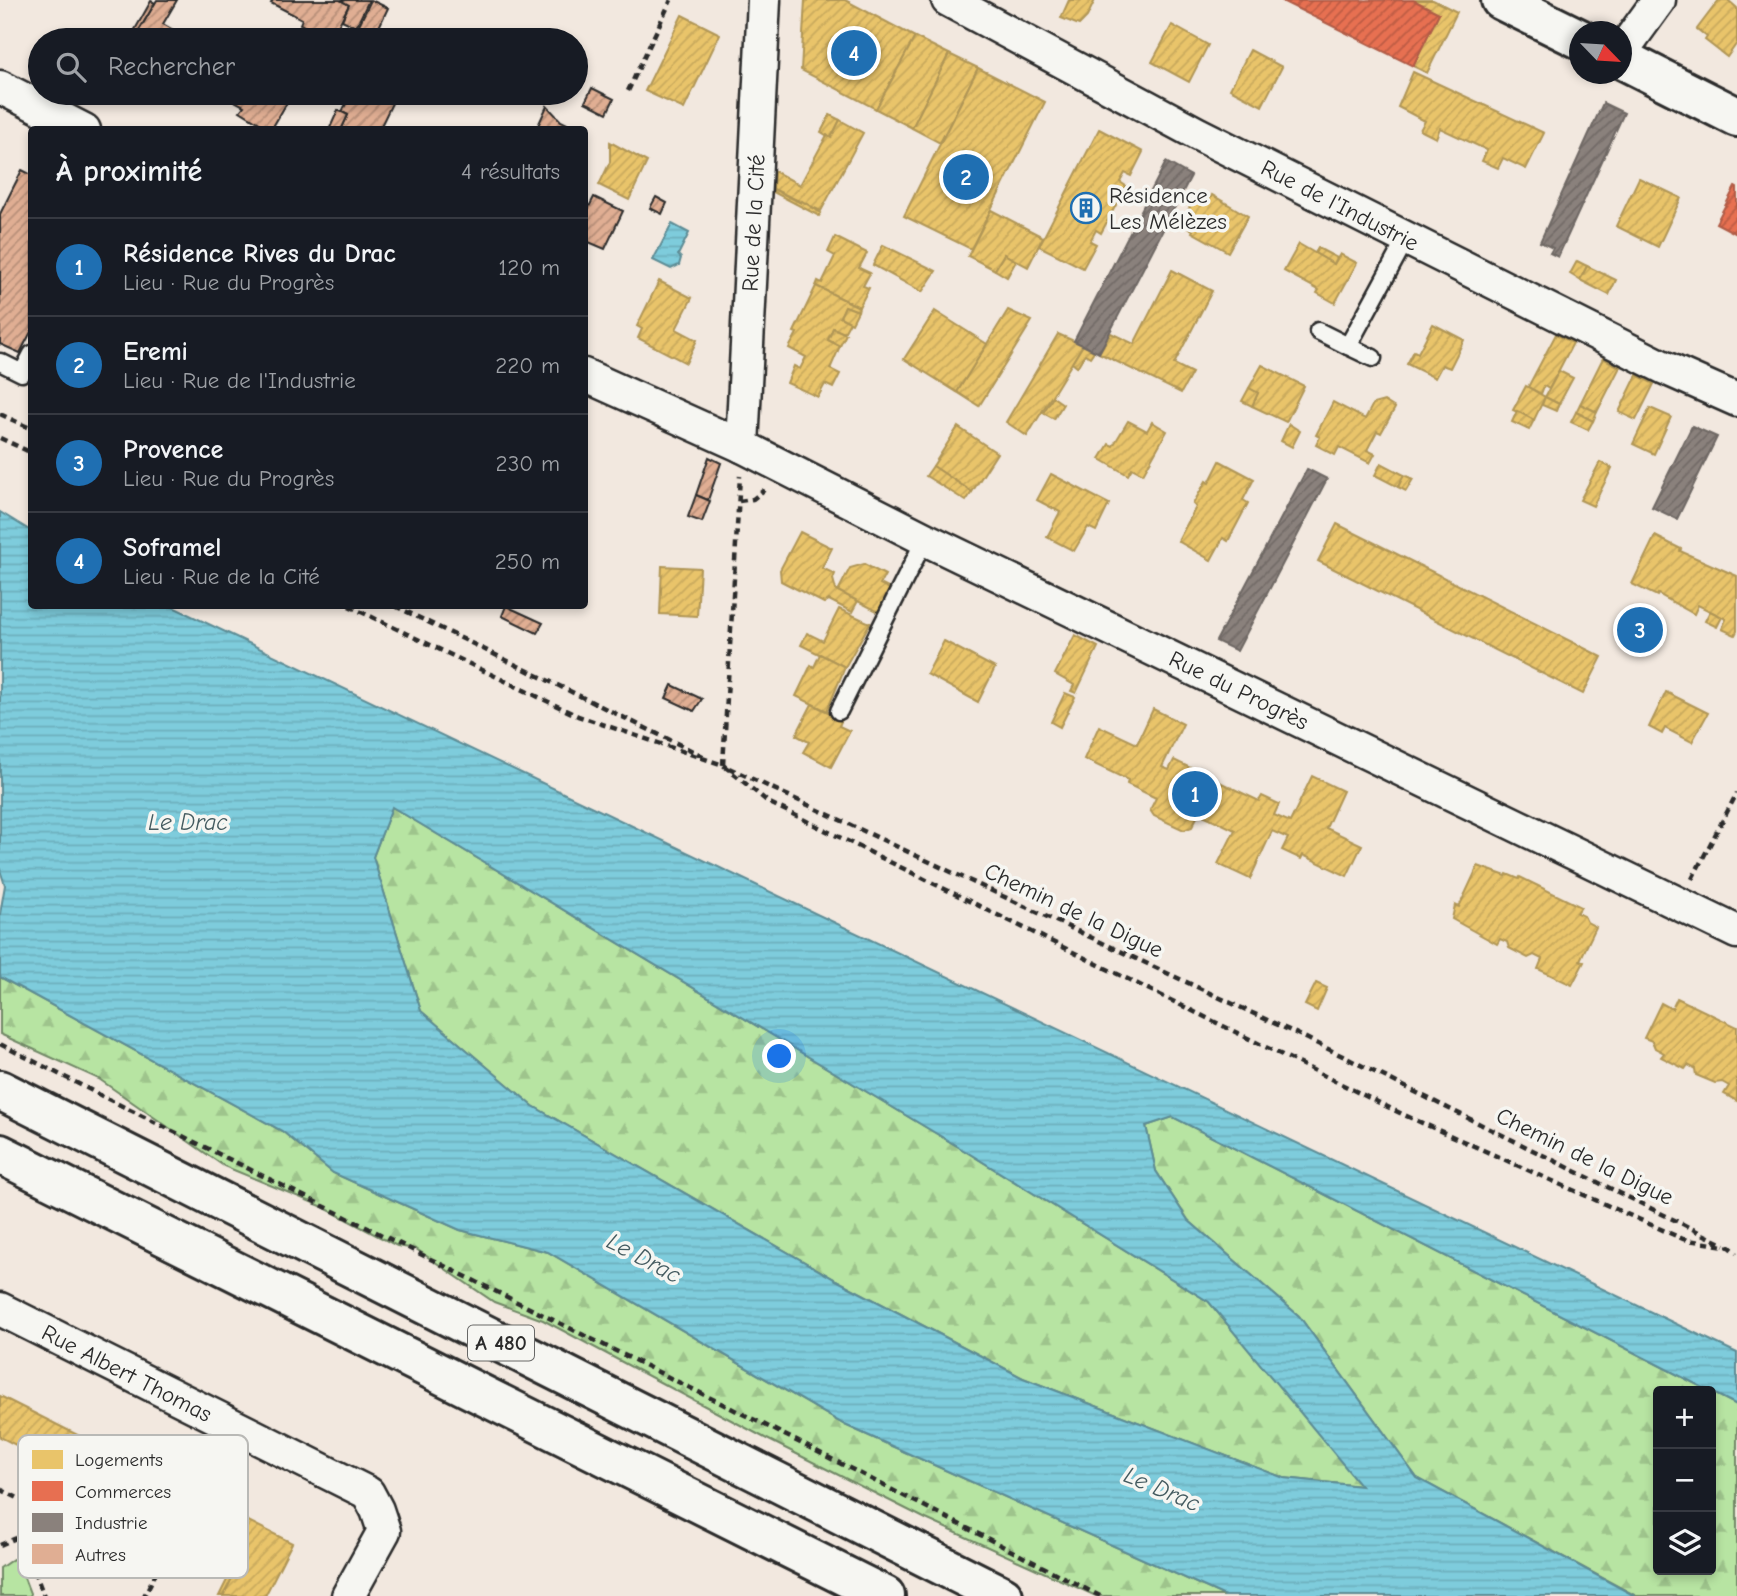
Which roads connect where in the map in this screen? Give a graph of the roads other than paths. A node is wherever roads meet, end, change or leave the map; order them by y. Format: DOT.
graph roads {
  1 [pos="764,0"];
  2 [pos="948,0"];
  3 [pos="1501,0"];
  4 [pos="1659,0"];
  5 [pos="1569,34"];
  6 [pos="1632,37"];
  7 [pos="1632,64"];
  8 [pos="0,87"];
  9 [pos="28,101"];
  10 [pos="35,105"];
  11 [pos="1737,117"];
  12 [pos="76,126"];
  13 [pos="1406,239"];
  14 [pos="1318,331"];
  15 [pos="1348,346"];
  16 [pos="1373,358"];
  17 [pos="0,362"];
  18 [pos="28,362"];
  19 [pos="588,377"];
  20 [pos="1737,400"];
  21 [pos="742,446"];
  22 [pos="925,539"];
  23 [pos="839,711"];
  24 [pos="1737,932"];
  25 [pos="0,1090"];
  26 [pos="0,1154"];
  27 [pos="0,1309"];
  28 [pos="348,1596"];
  29 [pos="885,1596"];
  30 [pos="1003,1596"];
  1 -- 21 [label="street, Rue de la Cité"];
  2 -- 13 [label="street, Rue de l'Industrie"];
  3 -- 5 [label="main road"];
  4 -- 6 [label="street"];
  7 -- 11 [label="main road"];
  8 -- 9 [label="street"];
  10 -- 12 [label="street"];
  13 -- 15 [label="lane"];
  13 -- 20 [label="street, Rue de l'Industrie"];
  14 -- 15 [label="lane"];
  15 -- 16 [label="lane"];
  17 -- 18 [label="lane"];
  19 -- 21 [label="street, Rue du Progrès"];
  21 -- 22 [label="street, Rue du Progrès"];
  22 -- 23 [label="lane"];
  22 -- 24 [label="street, Rue du Progrès"];
  25 -- 30 [label="main road, A 480"];
  26 -- 29 [label="main road, A 480"];
  27 -- 28 [label="street, Rue Albert Thomas"];
}
